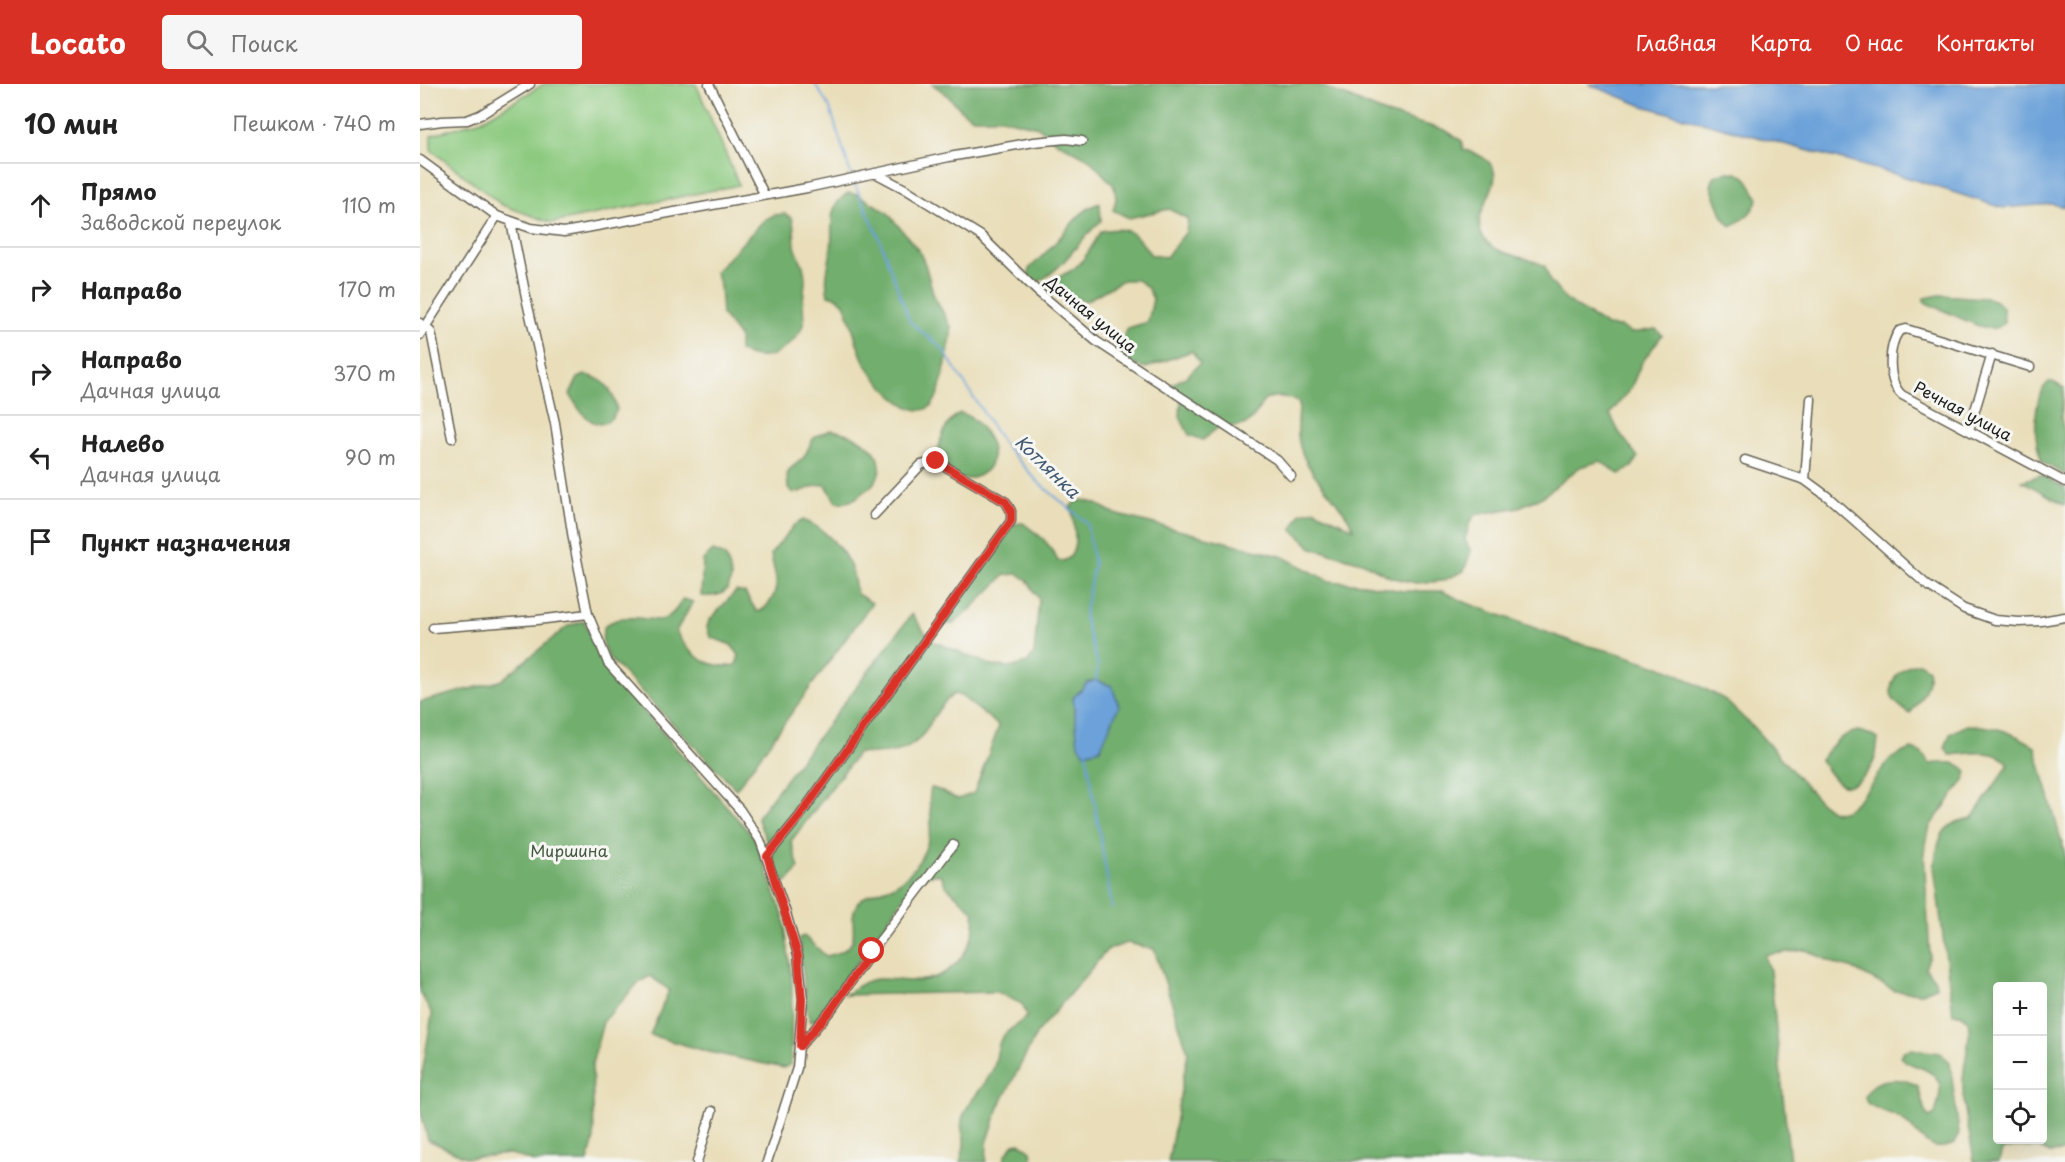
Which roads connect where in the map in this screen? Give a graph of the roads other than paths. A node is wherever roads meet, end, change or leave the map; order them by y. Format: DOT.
graph roads {
  1 [pos="530,84"];
  2 [pos="709,84"];
  3 [pos="420,124"];
  4 [pos="1082,141"];
  5 [pos="420,160"];
  6 [pos="875,173"];
  7 [pos="764,194"];
  8 [pos="497,216"];
  9 [pos="511,222"];
  10 [pos="423,324"];
  11 [pos="420,334"];
  12 [pos="1992,354"];
  13 [pos="2030,367"];
  14 [pos="1811,399"];
  15 [pos="1969,430"];
  16 [pos="452,438"];
  17 [pos="1745,460"];
  18 [pos="1292,476"];
  19 [pos="1806,480"];
  20 [pos="2065,482"];
  21 [pos="874,515"];
  22 [pos="588,614"];
  23 [pos="2065,617"];
  24 [pos="433,628"];
  25 [pos="953,845"];
  26 [pos="767,856"];
  27 [pos="800,1046"];
  28 [pos="712,1111"];
  29 [pos="697,1162"];
  30 [pos="766,1162"];
  1 -- 3 [label="street"];
  2 -- 7 [label="street"];
  4 -- 6 [label="street"];
  5 -- 8 [label="street"];
  6 -- 7 [label="street"];
  6 -- 18 [label="street, Дачная улица"];
  7 -- 9 [label="street"];
  8 -- 9 [label="street"];
  8 -- 10 [label="street"];
  9 -- 22 [label="street"];
  10 -- 11 [label="street"];
  10 -- 16 [label="street"];
  12 -- 13 [label="street, Речная улица"];
  12 -- 15 [label="street"];
  12 -- 15 [label="street, Речная улица"];
  14 -- 19 [label="street"];
  15 -- 20 [label="street, Речная улица"];
  17 -- 19 [label="street"];
  19 -- 23 [label="street"];
  21 -- 26 [label="street"];
  22 -- 24 [label="street"];
  22 -- 26 [label="street"];
  25 -- 27 [label="street"];
  26 -- 27 [label="street"];
  27 -- 30 [label="street"];
  28 -- 29 [label="street"];
}
